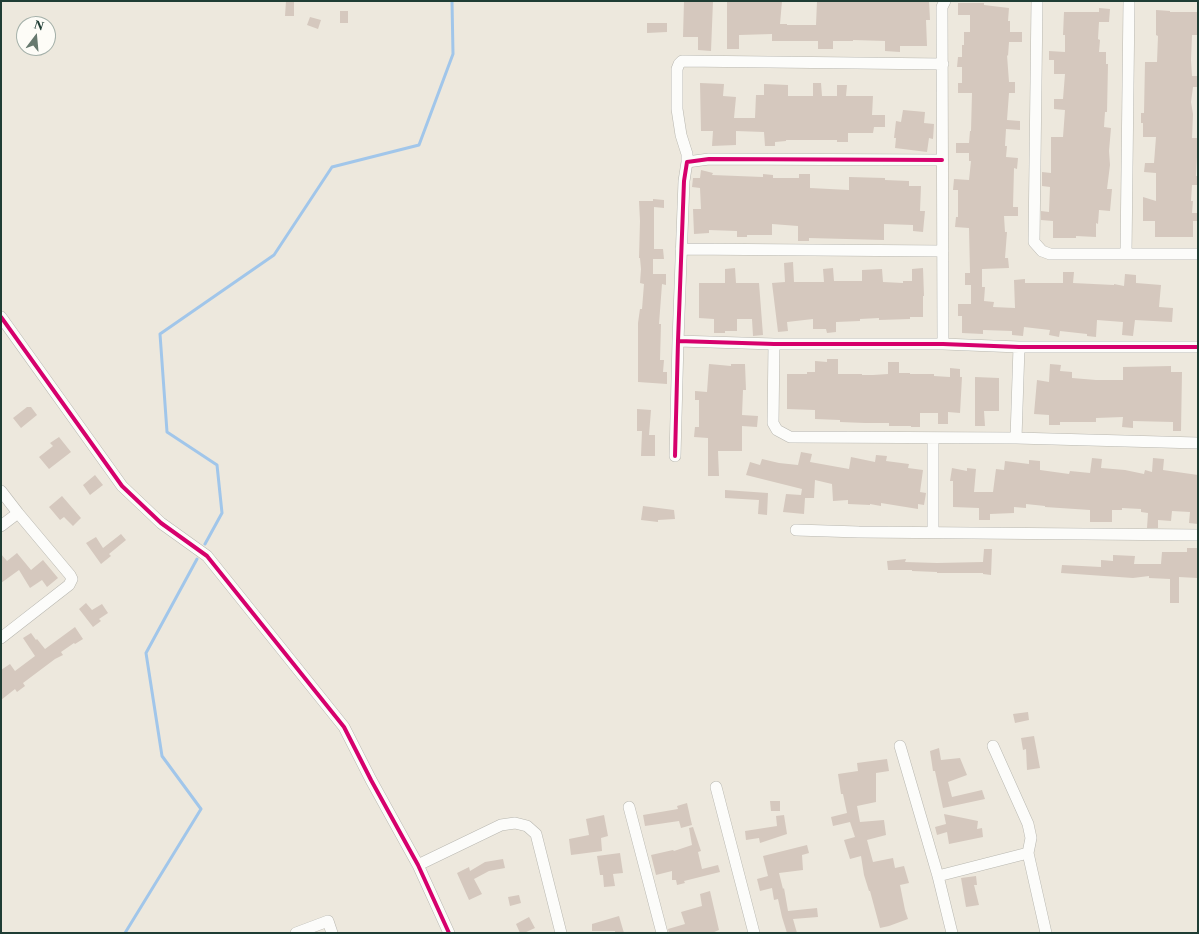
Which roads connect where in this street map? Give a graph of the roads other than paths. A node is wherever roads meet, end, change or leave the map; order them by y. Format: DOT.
graph roads {
  1 [pos="945,1"];
  2 [pos="1037,1"];
  3 [pos="1129,1"];
  4 [pos="944,64"];
  5 [pos="942,160"];
  6 [pos="687,162"];
  7 [pos="681,249"];
  8 [pos="943,251"];
  9 [pos="1126,254"];
  10 [pos="1198,254"];
  11 [pos="1,317"];
  12 [pos="678,342"];
  13 [pos="774,344"];
  14 [pos="943,344"];
  15 [pos="1198,346"];
  16 [pos="1019,347"];
  17 [pos="933,438"];
  18 [pos="1016,438"];
  19 [pos="1198,443"];
  20 [pos="675,456"];
  21 [pos="1,491"];
  22 [pos="18,513"];
  23 [pos="1,526"];
  24 [pos="796,530"];
  25 [pos="933,532"];
  26 [pos="1198,535"];
  27 [pos="1,638"];
  28 [pos="900,746"];
  29 [pos="993,746"];
  30 [pos="716,787"];
  31 [pos="629,807"];
  32 [pos="1028,853"];
  33 [pos="418,865"];
  34 [pos="938,876"];
  35 [pos="296,933"];
  36 [pos="332,933"];
  37 [pos="448,933"];
  38 [pos="561,933"];
  39 [pos="662,933"];
  40 [pos="754,933"];
  41 [pos="952,933"];
  42 [pos="1046,933"];
  1 -- 4 [label="street"];
  2 -- 9 [label="street"];
  3 -- 9 [label="street"];
  4 -- 5 [label="street"];
  4 -- 6 [label="street"];
  5 -- 6 [label="street"];
  5 -- 8 [label="street"];
  6 -- 7 [label="street"];
  7 -- 8 [label="street"];
  7 -- 12 [label="street"];
  8 -- 14 [label="street"];
  9 -- 10 [label="street"];
  11 -- 33 [label="street"];
  12 -- 13 [label="street"];
  12 -- 20 [label="street"];
  13 -- 14 [label="street"];
  13 -- 17 [label="street"];
  14 -- 16 [label="street"];
  15 -- 16 [label="street"];
  16 -- 18 [label="street"];
  17 -- 18 [label="street"];
  17 -- 25 [label="street"];
  18 -- 19 [label="street"];
  21 -- 22 [label="street"];
  22 -- 23 [label="street"];
  22 -- 27 [label="street"];
  24 -- 25 [label="street"];
  25 -- 26 [label="street"];
  28 -- 34 [label="street"];
  29 -- 32 [label="street"];
  30 -- 40 [label="street"];
  31 -- 39 [label="street"];
  32 -- 34 [label="street"];
  32 -- 42 [label="street"];
  33 -- 37 [label="street"];
  33 -- 38 [label="street"];
  34 -- 41 [label="street"];
  35 -- 36 [label="street"];
}
